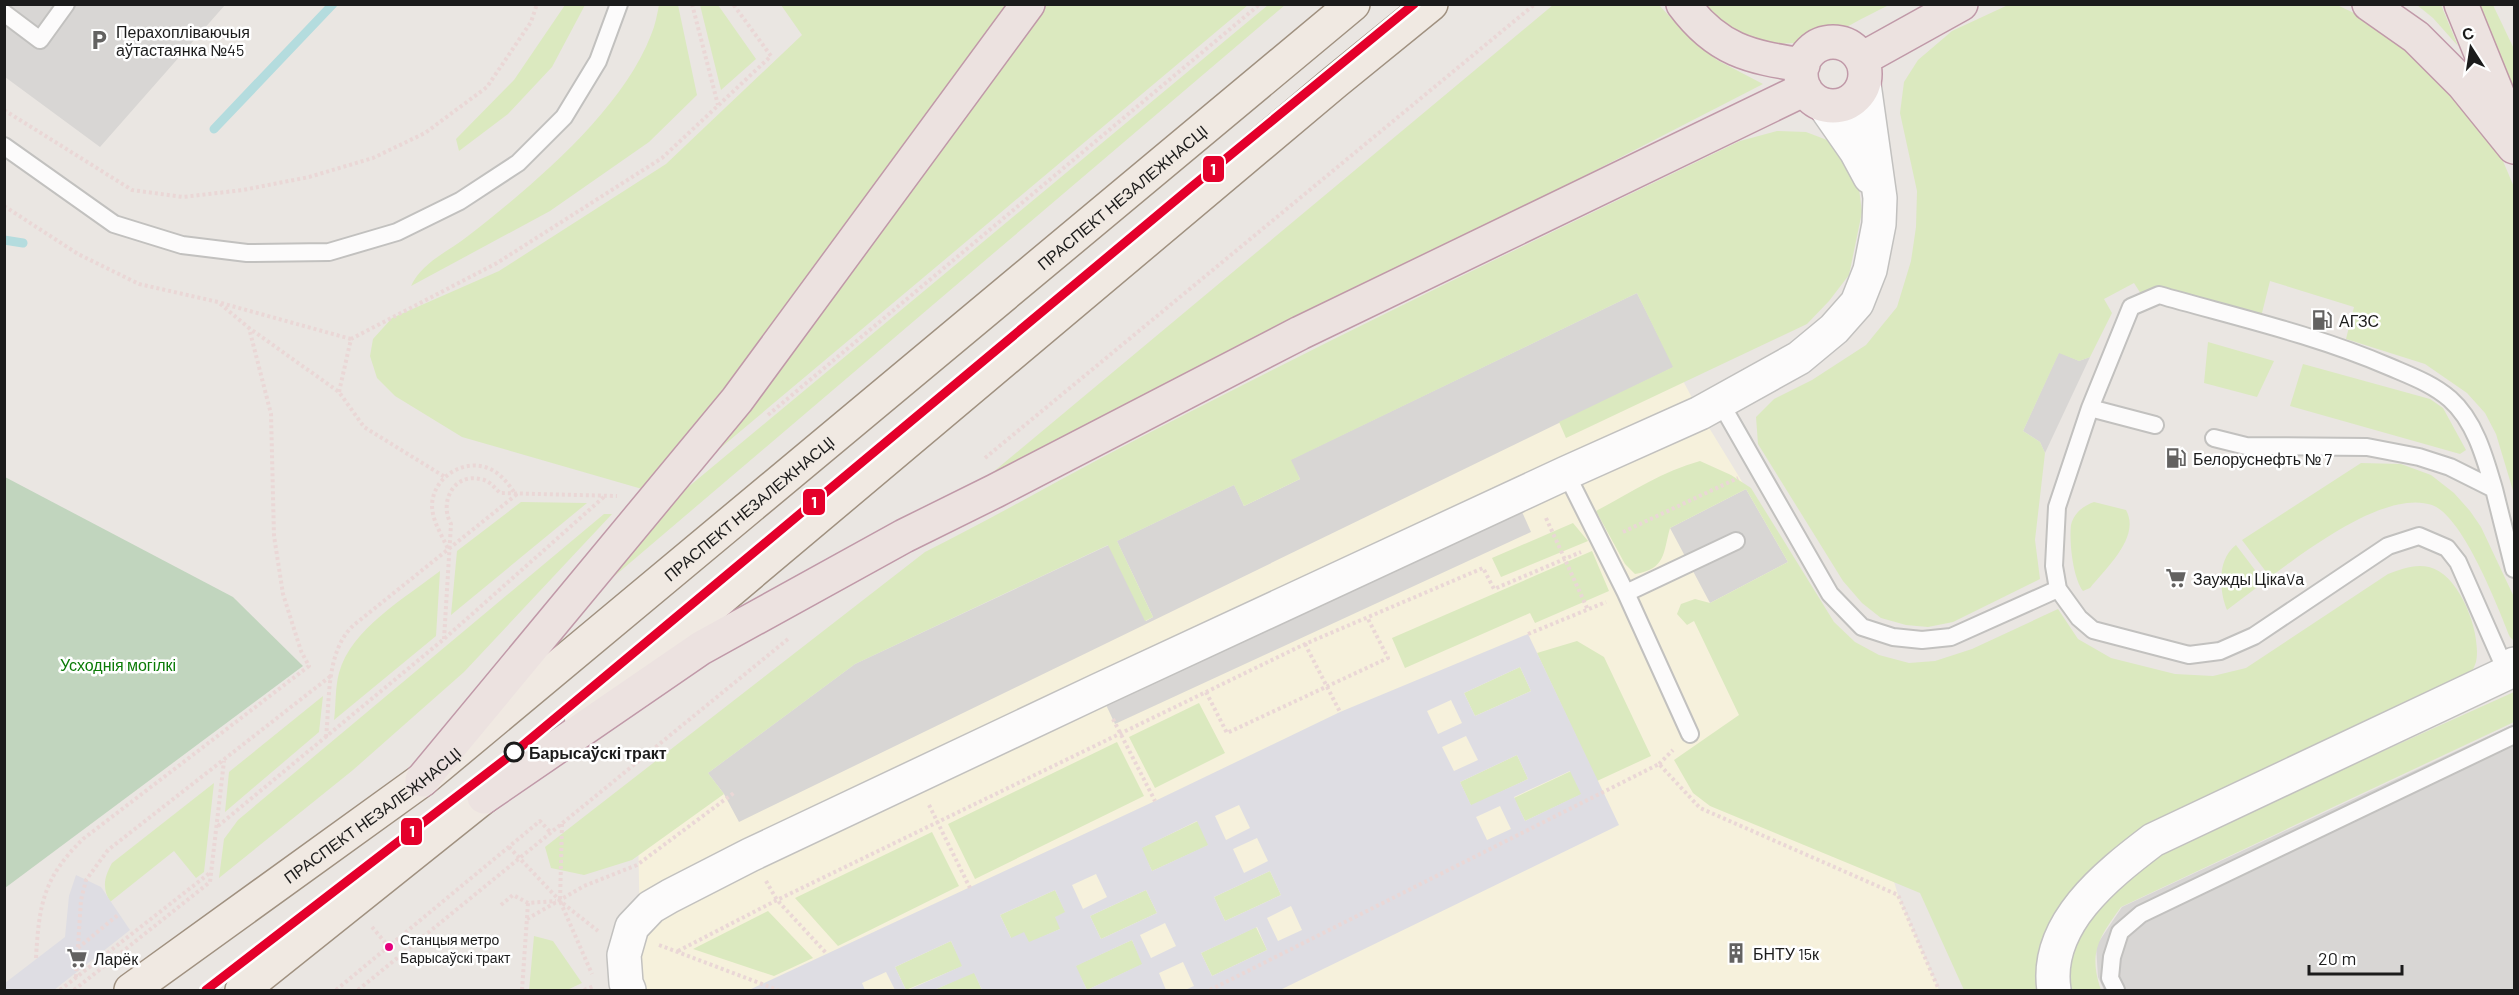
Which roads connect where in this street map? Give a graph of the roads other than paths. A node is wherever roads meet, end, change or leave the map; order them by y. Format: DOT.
graph roads {
  1 [pos="66,4"];
  2 [pos="619,4"];
  3 [pos="1028,4"];
  4 [pos="1353,4"];
  5 [pos="1431,4"];
  6 [pos="1683,4"];
  7 [pos="1918,4"];
  8 [pos="1961,4"];
  9 [pos="2369,4"];
  10 [pos="2461,4"];
  11 [pos="4,13"];
  12 [pos="1856,62"];
  13 [pos="1810,86"];
  14 [pos="2514,136"];
  15 [pos="4,146"];
  16 [pos="2514,147"];
  17 [pos="1880,198"];
  18 [pos="1720,402"];
  19 [pos="2090,408"];
  20 [pos="2155,425"];
  21 [pos="2214,438"];
  22 [pos="1566,473"];
  23 [pos="2493,489"];
  24 [pos="1736,541"];
  25 [pos="2514,569"];
  26 [pos="2058,589"];
  27 [pos="1626,593"];
  28 [pos="2512,670"];
  29 [pos="1689,734"];
  30 [pos="2514,735"];
  31 [pos="422,780"];
  32 [pos="484,797"];
  33 [pos="131,990"];
  34 [pos="242,990"];
  35 [pos="630,990"];
  36 [pos="2054,990"];
  37 [pos="2116,990"];
  1 -- 11 [label="lane"];
  2 -- 15 [label="lane"];
  3 -- 31 [label="highway"];
  4 -- 31 [label="main road, ПРАСПЕКТ НЕЗАЛЕЖНАСЦІ"];
  5 -- 32 [label="main road"];
  6 -- 13 [label="highway"];
  7 -- 12 [label="highway"];
  8 -- 12 [label="highway"];
  9 -- 16 [label="highway"];
  10 -- 14 [label="highway"];
  12 -- 13 [label="highway"];
  12 -- 13 [label="highway"];
  12 -- 17 [label="street"];
  13 -- 17 [label="street"];
  13 -- 32 [label="highway"];
  17 -- 18 [label="street"];
  18 -- 22 [label="street"];
  18 -- 26 [label="lane"];
  19 -- 20 [label="lane"];
  19 -- 23 [label="lane"];
  19 -- 26 [label="lane"];
  21 -- 23 [label="lane"];
  22 -- 27 [label="lane"];
  22 -- 35 [label="street"];
  23 -- 25 [label="lane"];
  24 -- 27 [label="lane"];
  26 -- 28 [label="lane"];
  27 -- 29 [label="lane"];
  28 -- 36 [label="street"];
  30 -- 37 [label="lane"];
  31 -- 33 [label="main road, ПРАСПЕКТ НЕЗАЛЕЖНАСЦІ"];
  32 -- 34 [label="main road"];
}
